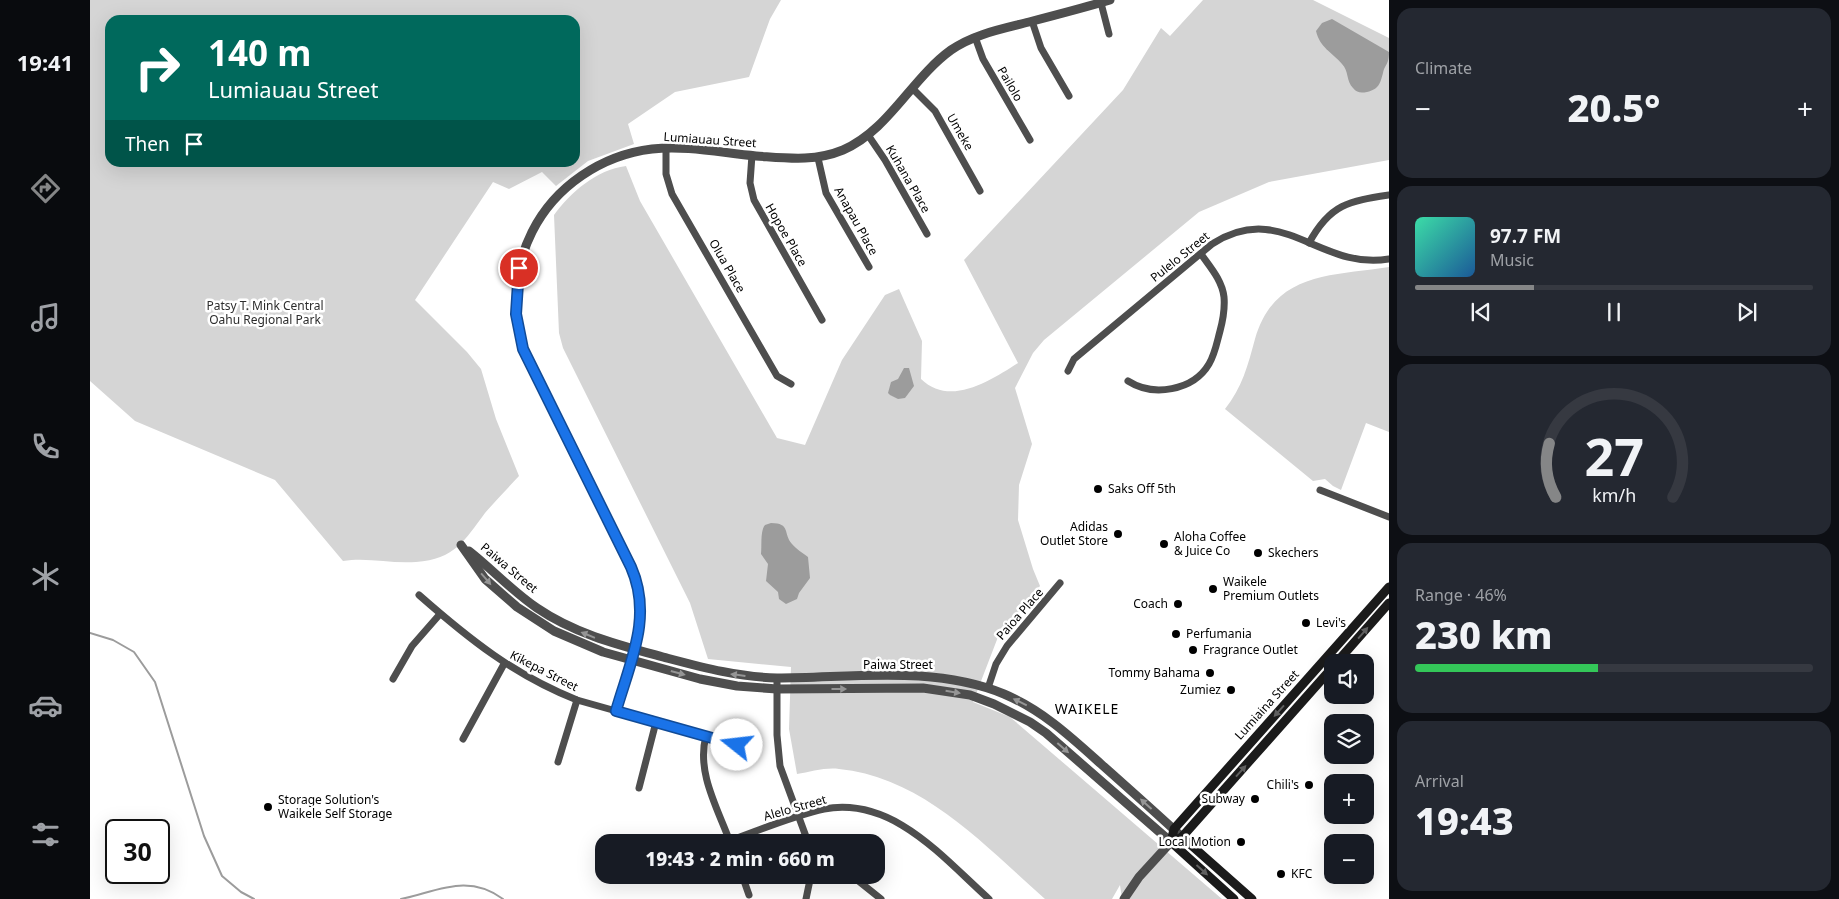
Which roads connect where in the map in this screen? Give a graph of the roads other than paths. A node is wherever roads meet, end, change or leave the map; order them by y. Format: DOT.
graph roads {
  1 [pos="1106,1"];
  2 [pos="1032,21"];
  3 [pos="1109,34"];
  4 [pos="975,37"];
  5 [pos="913,89"];
  6 [pos="1068,96"];
  7 [pos="868,135"];
  8 [pos="1030,140"];
  9 [pos="666,148"];
  10 [pos="752,155"];
  11 [pos="818,158"];
  12 [pos="980,191"];
  13 [pos="1389,195"];
  14 [pos="927,234"];
  15 [pos="1309,243"];
  16 [pos="1201,254"];
  17 [pos="1389,259"];
  18 [pos="868,267"];
  19 [pos="822,320"];
  20 [pos="1068,371"];
  21 [pos="1128,381"];
  22 [pos="791,384"];
  23 [pos="1320,490"];
  24 [pos="1389,517"];
  25 [pos="1060,583"];
  26 [pos="1389,587"];
  27 [pos="419,595"];
  28 [pos="1389,603"];
  29 [pos="440,614"];
  30 [pos="634,649"];
  31 [pos="1344,654"];
  32 [pos="631,660"];
  33 [pos="504,664"];
  34 [pos="1324,677"];
  35 [pos="777,678"];
  36 [pos="393,679"];
  37 [pos="988,688"];
  38 [pos="777,689"];
  39 [pos="970,695"];
  40 [pos="577,700"];
  41 [pos="994,704"];
  42 [pos="616,711"];
  43 [pos="656,722"];
  44 [pos="706,736"];
  45 [pos="464,739"];
  46 [pos="737,745"];
  47 [pos="558,762"];
  48 [pos="639,788"];
  49 [pos="799,817"];
  50 [pos="1174,829"];
  51 [pos="727,834"];
  52 [pos="752,834"];
  53 [pos="805,834"];
  54 [pos="1182,837"];
  55 [pos="1170,842"];
  56 [pos="745,884"];
  57 [pos="809,884"];
  58 [pos="863,884"];
  59 [pos="749,895"];
  60 [pos="806,899"];
  61 [pos="881,899"];
  62 [pos="989,899"];
  63 [pos="1124,899"];
  64 [pos="1234,899"];
  65 [pos="1252,899"];
  1 -- 2 [label="street, Lumiauau Street"];
  1 -- 3 [label="street"];
  2 -- 4 [label="street, Lumiauau Street"];
  2 -- 6 [label="street"];
  4 -- 5 [label="street, Lumiauau Street"];
  4 -- 8 [label="street, Pailolo"];
  5 -- 7 [label="street, Lumiauau Street"];
  5 -- 12 [label="street, Umeke"];
  7 -- 11 [label="street, Lumiauau Street"];
  7 -- 14 [label="street, Kuhana Place"];
  9 -- 10 [label="street, Lumiauau Street"];
  9 -- 22 [label="street, Olua Place"];
  9 -- 30 [label="street, Lumiauau Street"];
  10 -- 11 [label="street, Lumiauau Street"];
  10 -- 19 [label="street, Hopoe Place"];
  11 -- 18 [label="street, Anapau Place"];
  13 -- 15 [label="street"];
  15 -- 16 [label="street, Pulelo Street"];
  15 -- 17 [label="street, Pulelo Street"];
  16 -- 20 [label="street, Pulelo Street"];
  16 -- 21 [label="street"];
  23 -- 24 [label="street"];
  25 -- 37 [label="street, Paioa Place"];
  26 -- 50 [label="main road, Lumiaina Street, one-way"];
  27 -- 29 [label="street, Kikepa Street"];
  31 -- 28 [label="main road, one-way"];
  29 -- 33 [label="street, Kikepa Street"];
  29 -- 36 [label="street"];
  30 -- 32 [label="street, Lumiauau Street"];
  30 -- 32 [label="street, Paiwa Street, one-way"];
  35 -- 30 [label="street, Paiwa Street, one-way"];
  32 -- 38 [label="street, Paiwa Street, one-way"];
  32 -- 42 [label="street, Lumiauau Street"];
  33 -- 40 [label="street, Kikepa Street"];
  33 -- 45 [label="street"];
  54 -- 34 [label="main road, Lumiaina Street, one-way"];
  35 -- 37 [label="street, Paiwa Street"];
  35 -- 38 [label="street"];
  37 -- 39 [label="street"];
  37 -- 41 [label="street"];
  50 -- 37 [label="street, Paiwa Street, one-way"];
  38 -- 39 [label="street, Paiwa Street, one-way"];
  38 -- 49 [label="street"];
  39 -- 41 [label="street, Paiwa Street"];
  40 -- 42 [label="street, Kikepa Street"];
  40 -- 47 [label="street"];
  41 -- 55 [label="street, Paiwa Street, one-way"];
  42 -- 43 [label="street, Kikepa Street"];
  43 -- 44 [label="street, Kikepa Street"];
  43 -- 48 [label="street"];
  44 -- 46 [label="street, Kikepa Street"];
  44 -- 51 [label="street"];
  49 -- 52 [label="street, Alelo Street"];
  49 -- 53 [label="street"];
  49 -- 62 [label="street, Alelo Street"];
  50 -- 54 [label="street, Paiwa Street"];
  50 -- 55 [label="main road, Lumiaina Street"];
  54 -- 55 [label="main road, Lumiaina Street"];
  54 -- 65 [label="main road, Paiwa Street"];
  55 -- 63 [label="street, Lumiaina Street"];
  55 -- 64 [label="main road, Paiwa Street, one-way"];
  56 -- 59 [label="street"];
  57 -- 60 [label="street"];
  58 -- 61 [label="street"];
}
